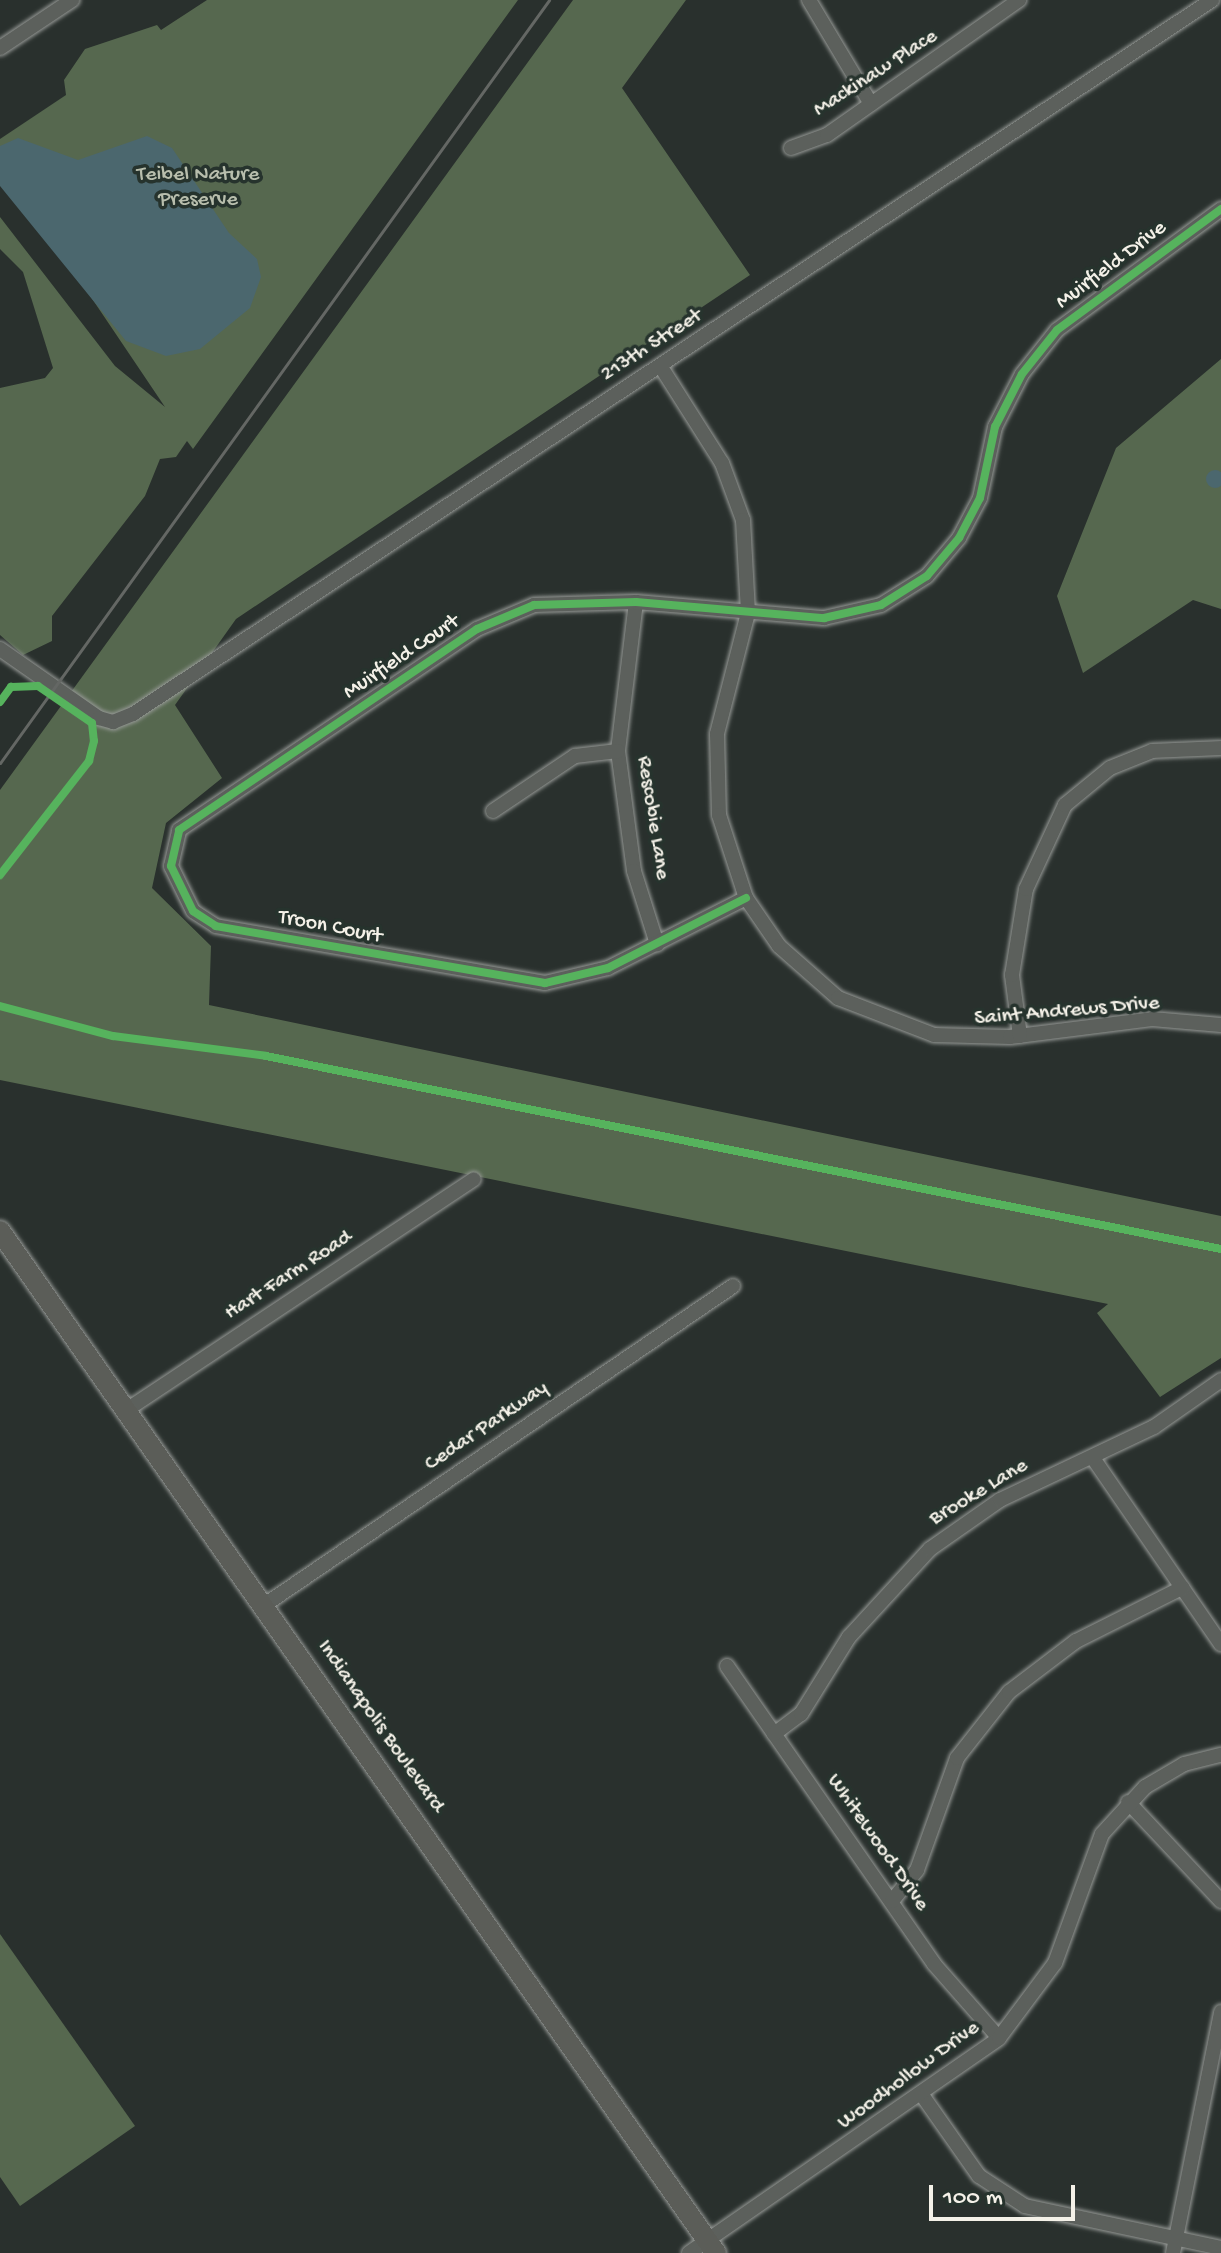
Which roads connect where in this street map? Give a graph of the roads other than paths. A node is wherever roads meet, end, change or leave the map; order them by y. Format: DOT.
graph roads {
  1 [pos="72,0"];
  2 [pos="809,0"];
  3 [pos="1019,0"];
  4 [pos="1212,0"];
  5 [pos="0,48"];
  6 [pos="871,104"];
  7 [pos="791,148"];
  8 [pos="1221,209"];
  9 [pos="661,367"];
  10 [pos="636,602"];
  11 [pos="748,613"];
  12 [pos="0,649"];
  13 [pos="1221,748"];
  14 [pos="618,751"];
  15 [pos="493,811"];
  16 [pos="173,856"];
  17 [pos="746,898"];
  18 [pos="657,944"];
  19 [pos="1221,1025"];
  20 [pos="1020,1036"];
  21 [pos="474,1179"];
  22 [pos="0,1231"];
  23 [pos="733,1286"];
  24 [pos="1221,1380"];
  25 [pos="128,1409"];
  26 [pos="1093,1458"];
  27 [pos="1182,1588"];
  28 [pos="266,1604"];
  29 [pos="1221,1644"];
  30 [pos="727,1666"];
  31 [pos="774,1734"];
  32 [pos="1221,1755"];
  33 [pos="1128,1802"];
  34 [pos="892,1901"];
  35 [pos="1221,1901"];
  36 [pos="1221,2012"];
  37 [pos="999,2038"];
  38 [pos="922,2095"];
  39 [pos="1175,2246"];
  40 [pos="712,2247"];
  41 [pos="1221,2248"];
  42 [pos="689,2253"];
  1 -- 5 [label="street"];
  2 -- 6 [label="street"];
  3 -- 6 [label="street, Mackinaw Place"];
  4 -- 9 [label="street, 213th Street"];
  6 -- 7 [label="street, Mackinaw Place"];
  8 -- 11 [label="street, Muirfield Drive"];
  9 -- 11 [label="street, Saint Andrews Drive"];
  9 -- 12 [label="street, 213th Street"];
  10 -- 11 [label="street, Muirfield Court"];
  10 -- 14 [label="street, Rescobie Lane"];
  10 -- 16 [label="street, Muirfield Court"];
  11 -- 17 [label="street, Saint Andrews Drive"];
  13 -- 20 [label="street"];
  14 -- 15 [label="street"];
  14 -- 18 [label="street, Rescobie Lane"];
  16 -- 18 [label="street, Troon Court"];
  17 -- 18 [label="street, Troon Court"];
  17 -- 20 [label="street, Saint Andrews Drive"];
  19 -- 20 [label="street, Saint Andrews Drive"];
  21 -- 25 [label="street, Hart Farm Road"];
  22 -- 25 [label="highway, Indianapolis Boulevard"];
  23 -- 28 [label="street, Cedar Parkway"];
  24 -- 26 [label="street, Brooke Lane"];
  25 -- 28 [label="highway, Indianapolis Boulevard"];
  26 -- 27 [label="street"];
  26 -- 31 [label="street, Brooke Lane"];
  27 -- 29 [label="street"];
  27 -- 34 [label="street"];
  28 -- 40 [label="highway, Indianapolis Boulevard"];
  30 -- 31 [label="street, Whitewood Drive"];
  31 -- 34 [label="street, Whitewood Drive"];
  32 -- 33 [label="street, Woodhollow Drive"];
  33 -- 35 [label="street"];
  33 -- 37 [label="street, Woodhollow Drive"];
  34 -- 37 [label="street, Whitewood Drive"];
  36 -- 39 [label="street"];
  37 -- 38 [label="street, Woodhollow Drive"];
  38 -- 39 [label="street"];
  38 -- 40 [label="street, Woodhollow Drive"];
  39 -- 41 [label="street"];
  40 -- 42 [label="street, Woodhollow Drive"];
}
